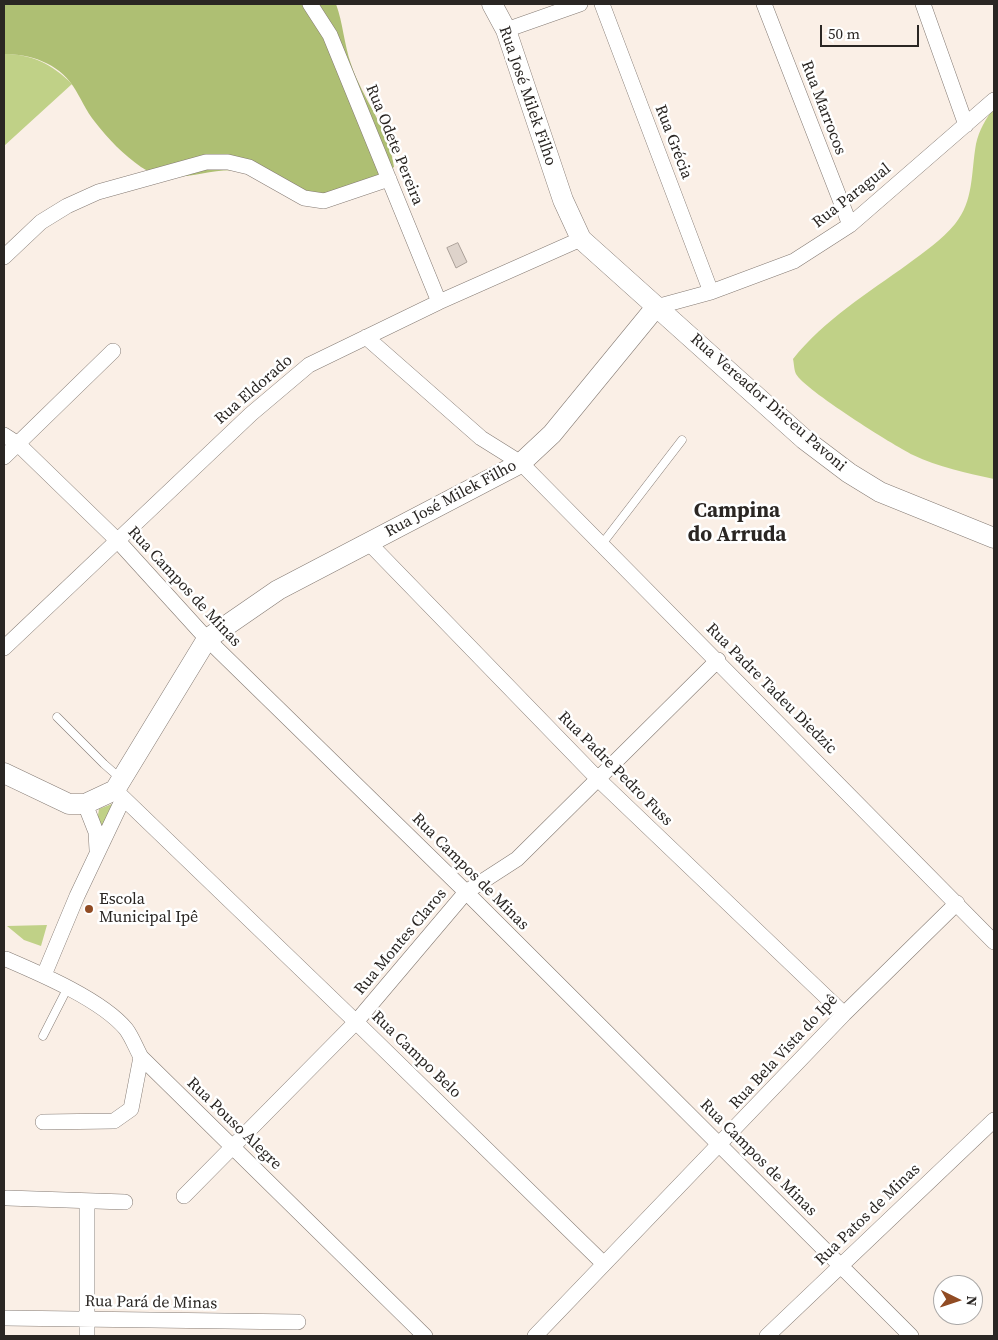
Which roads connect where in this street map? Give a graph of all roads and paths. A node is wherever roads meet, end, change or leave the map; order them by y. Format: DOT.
graph roads {
  1 [pos="310,4"];
  2 [pos="492,4"];
  3 [pos="580,4"];
  4 [pos="602,4"];
  5 [pos="764,4"];
  6 [pos="923,4"];
  7 [pos="506,30"];
  8 [pos="994,100"];
  9 [pos="966,125"];
  10 [pos="389,179"];
  11 [pos="850,225"];
  12 [pos="581,238"];
  13 [pos="4,257"];
  14 [pos="711,292"];
  15 [pos="439,302"];
  16 [pos="656,306"];
  17 [pos="366,337"];
  18 [pos="113,351"];
  19 [pos="4,435"];
  20 [pos="682,440"];
  21 [pos="18,444"];
  22 [pos="4,457"];
  23 [pos="520,462"];
  24 [pos="994,538"];
  25 [pos="118,540"];
  26 [pos="369,543"];
  27 [pos="602,544"];
  28 [pos="207,639"];
  29 [pos="4,648"];
  30 [pos="718,660"];
  31 [pos="57,716"];
  32 [pos="4,773"];
  33 [pos="598,779"];
  34 [pos="120,789"];
  35 [pos="85,804"];
  36 [pos="97,852"];
  37 [pos="466,892"];
  38 [pos="957,903"];
  39 [pos="994,942"];
  40 [pos="6,959"];
  41 [pos="44,976"];
  42 [pos="67,989"];
  43 [pos="844,1014"];
  44 [pos="356,1022"];
  45 [pos="43,1036"];
  46 [pos="141,1057"];
  47 [pos="994,1120"];
  48 [pos="43,1122"];
  49 [pos="231,1146"];
  50 [pos="720,1146"];
  51 [pos="184,1196"];
  52 [pos="7,1198"];
  53 [pos="87,1201"];
  54 [pos="125,1202"];
  55 [pos="604,1264"];
  56 [pos="841,1264"];
  57 [pos="4,1318"];
  58 [pos="88,1320"];
  59 [pos="298,1322"];
  60 [pos="87,1336"];
  61 [pos="425,1336"];
  62 [pos="535,1336"];
  63 [pos="767,1336"];
  64 [pos="911,1336"];
  1 -- 10 [label="street, Rua Odete Pereira"];
  2 -- 7 [label="street, Rua José Milek Filho"];
  3 -- 7 [label="street"];
  4 -- 14 [label="street, Rua Grécia"];
  5 -- 11 [label="street, Rua Marrocos"];
  6 -- 9 [label="street"];
  7 -- 12 [label="street, Rua José Milek Filho"];
  8 -- 9 [label="street, Rua Paragual"];
  9 -- 11 [label="street, Rua Paragual"];
  10 -- 13 [label="street"];
  10 -- 15 [label="street, Rua Odete Pereira"];
  11 -- 14 [label="street, Rua Paragual"];
  12 -- 15 [label="street, Rua Eldorado"];
  12 -- 16 [label="street, Rua José Milek Filho"];
  14 -- 16 [label="street, Rua Paragual"];
  15 -- 17 [label="street, Rua Eldorado"];
  16 -- 23 [label="street, Rua José Milek Filho"];
  16 -- 24 [label="street, Rua Vereador Dirceu Pavoni"];
  17 -- 23 [label="street, Rua Padre Tadeu Diedzic"];
  17 -- 25 [label="street, Rua Eldorado"];
  18 -- 21 [label="street"];
  19 -- 21 [label="street, Rua Campos de Minas"];
  20 -- 27 [label="lane"];
  21 -- 22 [label="street"];
  21 -- 25 [label="street, Rua Campos de Minas"];
  23 -- 26 [label="street, Rua José Milek Filho"];
  23 -- 27 [label="street, Rua Padre Tadeu Diedzic"];
  25 -- 28 [label="street, Rua Campos de Minas"];
  25 -- 29 [label="street, Rua Eldorado"];
  26 -- 28 [label="street, Rua José Milek Filho"];
  26 -- 33 [label="street, Rua Padre Pedro Fuss"];
  27 -- 30 [label="street, Rua Padre Tadeu Diedzic"];
  28 -- 34 [label="street, Rua José Milek Filho"];
  28 -- 37 [label="street, Rua Campos de Minas"];
  30 -- 33 [label="street, Rua Montes Claros"];
  30 -- 38 [label="street, Rua Padre Tadeu Diedzic"];
  31 -- 34 [label="lane"];
  32 -- 35 [label="street"];
  33 -- 37 [label="street, Rua Montes Claros"];
  33 -- 43 [label="street, Rua Padre Pedro Fuss"];
  34 -- 35 [label="street"];
  34 -- 36 [label="street"];
  34 -- 44 [label="street, Rua Campo Belo"];
  35 -- 36 [label="street"];
  36 -- 41 [label="street"];
  37 -- 44 [label="street, Rua Montes Claros"];
  37 -- 50 [label="street, Rua Campos de Minas"];
  38 -- 39 [label="street, Rua Padre Tadeu Diedzic"];
  38 -- 43 [label="street, Rua Bela Vista do Ipê"];
  40 -- 41 [label="street, Rua Pouso Alegre"];
  41 -- 42 [label="street, Rua Pouso Alegre"];
  42 -- 45 [label="lane"];
  42 -- 46 [label="street, Rua Pouso Alegre"];
  43 -- 50 [label="street, Rua Bela Vista do Ipê"];
  44 -- 49 [label="street, Rua Montes Claros"];
  44 -- 55 [label="street, Rua Campo Belo"];
  46 -- 48 [label="street"];
  46 -- 49 [label="street, Rua Pouso Alegre"];
  47 -- 56 [label="street, Rua Patos de Minas"];
  49 -- 51 [label="street, Rua Montes Claros"];
  49 -- 61 [label="street, Rua Pouso Alegre"];
  50 -- 55 [label="street, Rua Bela Vista do Ipê"];
  50 -- 56 [label="street, Rua Campos de Minas"];
  52 -- 53 [label="street"];
  53 -- 54 [label="street"];
  53 -- 58 [label="street"];
  55 -- 62 [label="street, Rua Bela Vista do Ipê"];
  56 -- 63 [label="street, Rua Patos de Minas"];
  56 -- 64 [label="street, Rua Campos de Minas"];
  57 -- 58 [label="street, Rua Pará de Minas"];
  58 -- 59 [label="street, Rua Pará de Minas"];
  58 -- 60 [label="street"];
}
